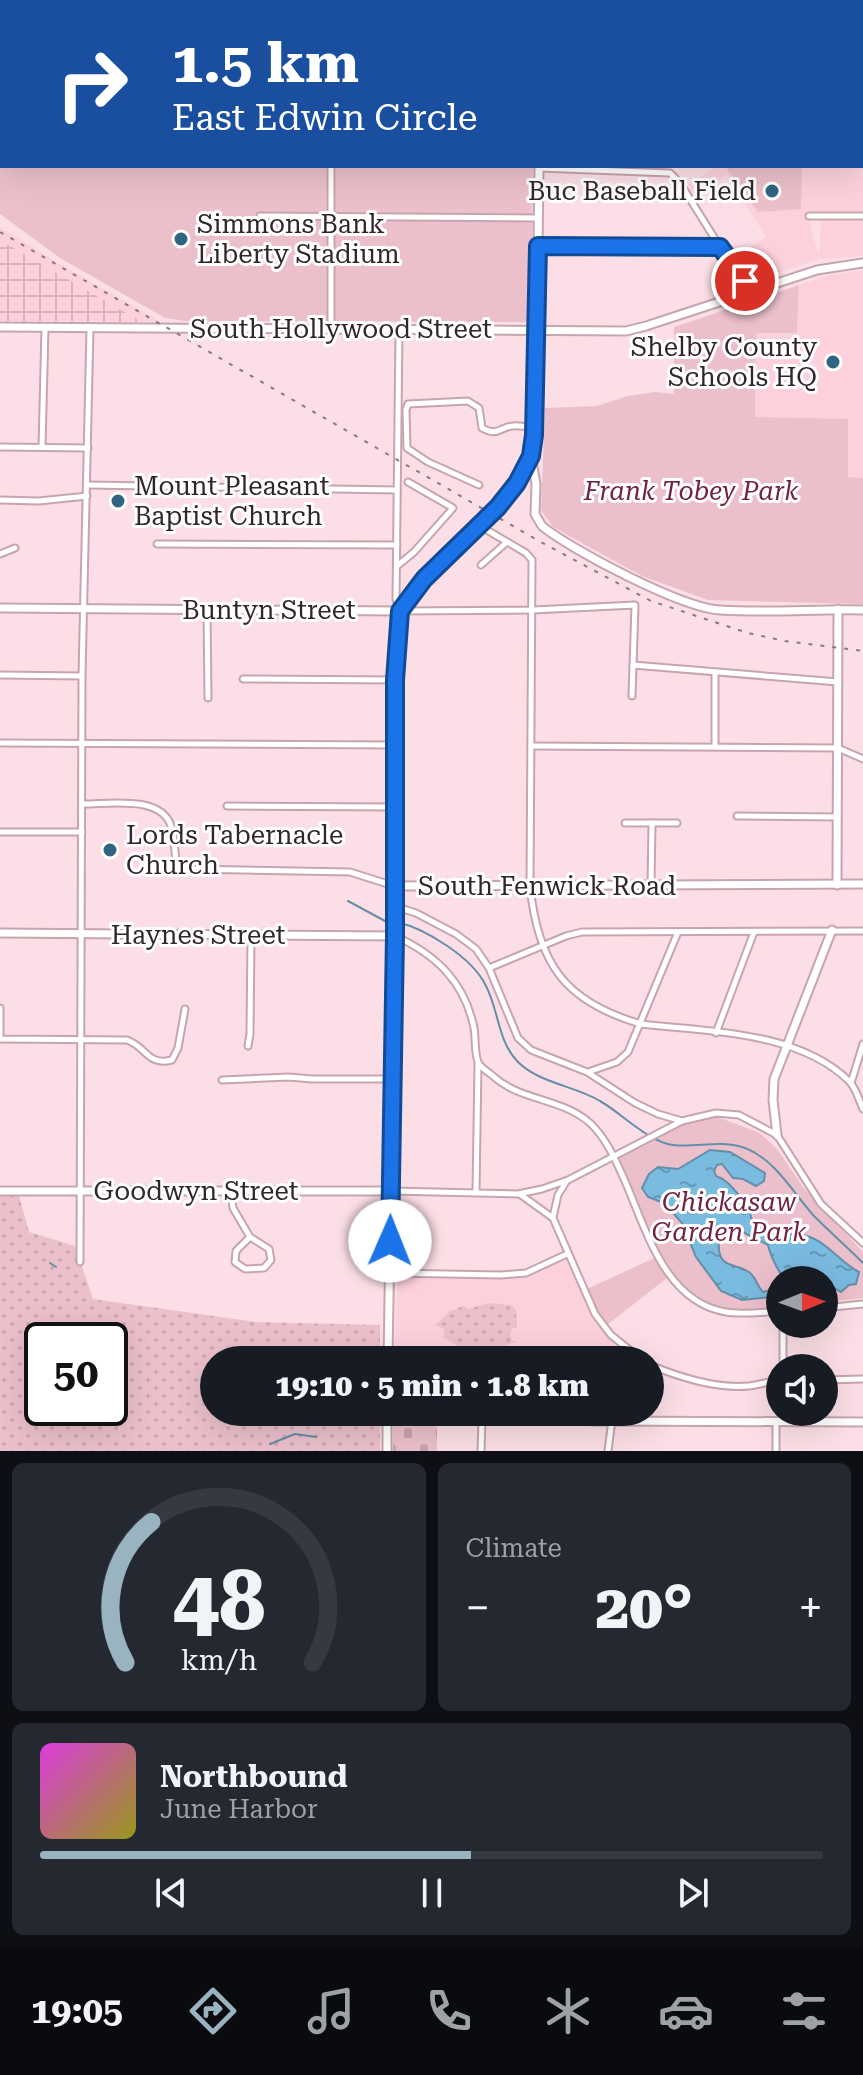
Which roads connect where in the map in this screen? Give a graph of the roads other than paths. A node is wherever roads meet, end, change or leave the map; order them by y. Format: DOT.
graph roads {
  1 [pos="331,168"];
  2 [pos="539,168"];
  3 [pos="561,168"];
  4 [pos="260,216"];
  5 [pos="809,216"];
  6 [pos="863,216"];
  7 [pos="331,218"];
  8 [pos="538,218"];
  9 [pos="538,246"];
  10 [pos="720,247"];
  11 [pos="863,263"];
  12 [pos="745,281"];
  13 [pos="0,327"];
  14 [pos="45,327"];
  15 [pos="90,327"];
  16 [pos="537,329"];
  17 [pos="331,330"];
  18 [pos="399,331"];
  19 [pos="534,428"];
  20 [pos="0,447"];
  21 [pos="42,447"];
  22 [pos="88,448"];
  23 [pos="531,456"];
  24 [pos="408,482"];
  25 [pos="88,485"];
  26 [pos="479,485"];
  27 [pos="397,490"];
  28 [pos="87,496"];
  29 [pos="0,500"];
  30 [pos="480,526"];
  31 [pos="507,542"];
  32 [pos="157,544"];
  33 [pos="397,545"];
  34 [pos="15,548"];
  35 [pos="0,554"];
  36 [pos="481,565"];
  37 [pos="397,566"];
  38 [pos="0,608"];
  39 [pos="838,609"];
  40 [pos="84,610"];
  41 [pos="207,610"];
  42 [pos="533,610"];
  43 [pos="863,610"];
  44 [pos="400,611"];
  45 [pos="633,665"];
  46 [pos="715,673"];
  47 [pos="0,675"];
  48 [pos="82,676"];
  49 [pos="243,679"];
  50 [pos="395,680"];
  51 [pos="838,682"];
  52 [pos="632,696"];
  53 [pos="208,698"];
  54 [pos="0,743"];
  55 [pos="84,743"];
  56 [pos="394,745"];
  57 [pos="715,745"];
  58 [pos="531,746"];
  59 [pos="838,748"];
  60 [pos="863,759"];
  61 [pos="84,804"];
  62 [pos="227,806"];
  63 [pos="394,807"];
  64 [pos="737,816"];
  65 [pos="838,817"];
  66 [pos="625,823"];
  67 [pos="652,823"];
  68 [pos="677,823"];
  69 [pos="0,832"];
  70 [pos="82,832"];
  71 [pos="863,884"];
  72 [pos="837,885"];
  73 [pos="394,886"];
  74 [pos="530,886"];
  75 [pos="651,886"];
  76 [pos="394,906"];
  77 [pos="832,930"];
  78 [pos="863,931"];
  79 [pos="678,932"];
  80 [pos="754,932"];
  81 [pos="0,933"];
  82 [pos="82,934"];
  83 [pos="251,936"];
  84 [pos="395,936"];
  85 [pos="542,947"];
  86 [pos="489,968"];
  87 [pos="0,1008"];
  88 [pos="185,1009"];
  89 [pos="641,1024"];
  90 [pos="716,1033"];
  91 [pos="0,1039"];
  92 [pos="82,1039"];
  93 [pos="789,1044"];
  94 [pos="863,1044"];
  95 [pos="248,1046"];
  96 [pos="478,1063"];
  97 [pos="587,1072"];
  98 [pos="392,1079"];
  99 [pos="222,1080"];
  100 [pos="851,1083"];
  101 [pos="863,1109"];
  102 [pos="682,1121"];
  103 [pos="777,1135"];
  104 [pos="614,1156"];
  105 [pos="568,1180"];
  106 [pos="0,1191"];
  107 [pos="392,1191"];
  108 [pos="80,1192"];
  109 [pos="476,1192"];
  110 [pos="231,1193"];
  111 [pos="518,1194"];
  112 [pos="553,1218"];
  113 [pos="250,1237"];
  114 [pos="863,1243"];
  115 [pos="567,1254"];
  116 [pos="80,1262"];
  117 [pos="390,1273"];
  118 [pos="863,1304"];
  119 [pos="838,1307"];
  120 [pos="766,1311"];
  121 [pos="388,1346"];
  122 [pos="622,1346"];
  123 [pos="664,1370"];
  124 [pos="863,1379"];
  125 [pos="838,1380"];
  126 [pos="766,1383"];
  127 [pos="664,1419"];
  128 [pos="766,1422"];
  129 [pos="838,1422"];
  130 [pos="863,1422"];
  131 [pos="387,1426"];
  132 [pos="482,1426"];
  133 [pos="611,1426"];
  134 [pos="776,1426"];
  135 [pos="387,1451"];
  136 [pos="481,1451"];
  137 [pos="608,1451"];
  138 [pos="776,1451"];
  1 -- 7 [label="street"];
  2 -- 8 [label="street"];
  3 -- 10 [label="street"];
  4 -- 7 [label="street"];
  5 -- 6 [label="street"];
  7 -- 8 [label="street"];
  7 -- 17 [label="street"];
  8 -- 9 [label="street"];
  9 -- 10 [label="street"];
  9 -- 16 [label="street"];
  10 -- 12 [label="street"];
  11 -- 16 [label="street, South Hollywood Street"];
  13 -- 14 [label="street, South Hollywood Street"];
  14 -- 15 [label="street, South Hollywood Street"];
  14 -- 21 [label="street"];
  15 -- 17 [label="street, South Hollywood Street"];
  15 -- 22 [label="street"];
  16 -- 18 [label="street, South Hollywood Street"];
  16 -- 19 [label="street"];
  17 -- 18 [label="street, South Hollywood Street"];
  18 -- 27 [label="street"];
  19 -- 23 [label="street"];
  19 -- 26 [label="street"];
  20 -- 21 [label="street"];
  21 -- 22 [label="street"];
  22 -- 25 [label="street"];
  23 -- 30 [label="street"];
  23 -- 39 [label="street"];
  24 -- 37 [label="street"];
  25 -- 27 [label="street"];
  25 -- 28 [label="street"];
  27 -- 33 [label="street"];
  28 -- 29 [label="street"];
  28 -- 40 [label="street"];
  30 -- 31 [label="street"];
  30 -- 44 [label="street"];
  31 -- 36 [label="street"];
  31 -- 42 [label="street"];
  32 -- 33 [label="street"];
  33 -- 37 [label="street"];
  34 -- 35 [label="street"];
  37 -- 44 [label="street"];
  38 -- 40 [label="street, Buntyn Street"];
  39 -- 43 [label="street"];
  39 -- 51 [label="street"];
  40 -- 41 [label="street, Buntyn Street"];
  40 -- 48 [label="street"];
  41 -- 44 [label="street, Buntyn Street"];
  41 -- 53 [label="street"];
  42 -- 44 [label="street, Buntyn Street"];
  42 -- 45 [label="street, Buntyn Street"];
  42 -- 58 [label="street"];
  44 -- 50 [label="street"];
  45 -- 46 [label="street"];
  45 -- 52 [label="street"];
  46 -- 51 [label="street"];
  46 -- 57 [label="street"];
  47 -- 48 [label="street"];
  48 -- 55 [label="street"];
  49 -- 50 [label="street"];
  50 -- 56 [label="street"];
  51 -- 59 [label="street"];
  54 -- 55 [label="street"];
  55 -- 56 [label="street"];
  55 -- 61 [label="street"];
  56 -- 63 [label="street"];
  57 -- 58 [label="street"];
  57 -- 59 [label="street"];
  58 -- 74 [label="street"];
  59 -- 60 [label="street"];
  59 -- 65 [label="street"];
  61 -- 70 [label="street"];
  61 -- 73 [label="street, South Fenwick Road"];
  62 -- 63 [label="street"];
  63 -- 73 [label="street"];
  64 -- 65 [label="street"];
  65 -- 72 [label="street"];
  66 -- 67 [label="street"];
  67 -- 68 [label="street"];
  67 -- 75 [label="street"];
  69 -- 70 [label="street"];
  70 -- 82 [label="street"];
  71 -- 72 [label="street, South Fenwick Road"];
  72 -- 75 [label="street, South Fenwick Road"];
  73 -- 74 [label="street, South Fenwick Road"];
  73 -- 76 [label="street"];
  74 -- 75 [label="street, South Fenwick Road"];
  74 -- 85 [label="street"];
  76 -- 84 [label="street"];
  76 -- 86 [label="street"];
  77 -- 78 [label="street"];
  77 -- 80 [label="street"];
  77 -- 93 [label="street"];
  79 -- 80 [label="street"];
  79 -- 85 [label="street"];
  79 -- 89 [label="street"];
  80 -- 90 [label="street"];
  81 -- 82 [label="street, Haynes Street"];
  82 -- 83 [label="street, Haynes Street"];
  82 -- 92 [label="street"];
  83 -- 84 [label="street, Haynes Street"];
  83 -- 95 [label="street"];
  84 -- 96 [label="street"];
  84 -- 98 [label="street"];
  85 -- 86 [label="street"];
  85 -- 89 [label="street"];
  86 -- 97 [label="street"];
  87 -- 91 [label="street"];
  88 -- 92 [label="street"];
  89 -- 90 [label="street"];
  89 -- 97 [label="street"];
  90 -- 93 [label="street"];
  91 -- 92 [label="street"];
  92 -- 108 [label="street"];
  93 -- 100 [label="street"];
  93 -- 103 [label="street"];
  94 -- 100 [label="street"];
  96 -- 104 [label="street"];
  96 -- 109 [label="street"];
  97 -- 102 [label="street"];
  98 -- 99 [label="street"];
  98 -- 107 [label="street"];
  100 -- 101 [label="street"];
  102 -- 103 [label="street"];
  102 -- 104 [label="street"];
  103 -- 114 [label="street"];
  104 -- 105 [label="street"];
  104 -- 120 [label="street"];
  105 -- 111 [label="street"];
  105 -- 112 [label="street"];
  106 -- 108 [label="street, Goodwyn Street"];
  107 -- 109 [label="street"];
  107 -- 110 [label="street, Goodwyn Street"];
  107 -- 117 [label="street"];
  108 -- 110 [label="street, Goodwyn Street"];
  108 -- 116 [label="street"];
  109 -- 111 [label="street"];
  110 -- 113 [label="street"];
  111 -- 112 [label="street"];
  112 -- 115 [label="street"];
  113 -- 113 [label="street"];
  115 -- 117 [label="street"];
  115 -- 122 [label="street"];
  117 -- 121 [label="street"];
  118 -- 119 [label="street"];
  123 -- 126 [label="street"];
  124 -- 125 [label="street"];
  127 -- 128 [label="street"];
  129 -- 130 [label="street"];
  131 -- 135 [label="street"];
  132 -- 136 [label="street"];
  133 -- 137 [label="street"];
  134 -- 138 [label="street"];
}
